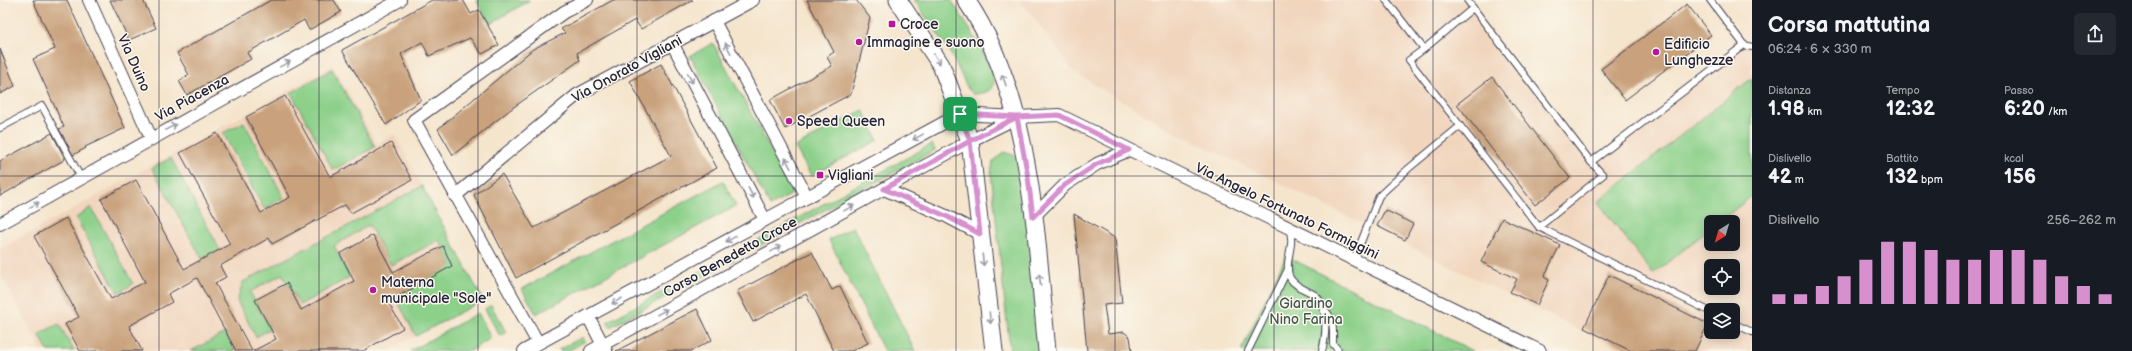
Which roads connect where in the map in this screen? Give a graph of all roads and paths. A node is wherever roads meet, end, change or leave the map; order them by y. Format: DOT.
graph roads {
  1 [pos="89,0"];
  2 [pos="400,0"];
  3 [pos="587,0"];
  4 [pos="753,0"];
  5 [pos="898,0"];
  6 [pos="966,0"];
  7 [pos="1386,0"];
  8 [pos="1467,0"];
  9 [pos="1710,0"];
  10 [pos="1473,8"];
  11 [pos="714,21"];
  12 [pos="672,43"];
  13 [pos="1744,45"];
  14 [pos="1752,47"];
  15 [pos="1424,49"];
  16 [pos="960,114"];
  17 [pos="1017,117"];
  18 [pos="1460,126"];
  19 [pos="0,128"];
  20 [pos="151,138"];
  21 [pos="970,141"];
  22 [pos="1129,150"];
  23 [pos="1591,162"];
  24 [pos="81,178"];
  25 [pos="884,189"];
  26 [pos="455,196"];
  27 [pos="807,197"];
  28 [pos="1033,217"];
  29 [pos="765,220"];
  30 [pos="0,224"];
  31 [pos="1539,227"];
  32 [pos="1290,229"];
  33 [pos="980,234"];
  34 [pos="1354,260"];
  35 [pos="1288,269"];
  36 [pos="1322,307"];
  37 [pos="1704,309"];
  38 [pos="588,316"];
  39 [pos="1740,326"];
  40 [pos="1752,332"];
  41 [pos="538,343"];
  42 [pos="604,348"];
  43 [pos="524,351"];
  44 [pos="591,351"];
  45 [pos="994,351"];
  46 [pos="1047,351"];
  47 [pos="1248,351"];
  48 [pos="1322,351"];
  49 [pos="1339,351"];
  50 [pos="1540,351"];
  1 -- 20 [label="street, Via Duino"];
  20 -- 2 [label="street, Via Piacenza, one-way"];
  3 -- 26 [label="street"];
  4 -- 11 [label="street, Via Onorato Vigliani"];
  5 -- 16 [label="main road, one-way"];
  17 -- 6 [label="main road, one-way"];
  7 -- 15 [label="lane"];
  8 -- 10 [label="lane"];
  9 -- 13 [label="lane"];
  10 -- 15 [label="lane"];
  10 -- 23 [label="lane"];
  11 -- 12 [label="street, Via Onorato Vigliani"];
  27 -- 11 [label="street, one-way"];
  12 -- 26 [label="street, Via Onorato Vigliani"];
  12 -- 29 [label="street, Corso Benedetto Croce, one-way"];
  13 -- 14 [label="lane"];
  13 -- 23 [label="lane"];
  15 -- 18 [label="lane"];
  16 -- 17 [label="street"];
  16 -- 21 [label="main road"];
  16 -- 27 [label="street, Corso Benedetto Croce, one-way"];
  17 -- 21 [label="street, Corso Benedetto Croce"];
  17 -- 22 [label="street, Via Angelo Fortunato Formiggini"];
  17 -- 28 [label="main road"];
  18 -- 31 [label="lane"];
  18 -- 34 [label="lane"];
  19 -- 24 [label="lane"];
  20 -- 24 [label="street, Via Piacenza"];
  21 -- 25 [label="street, Corso Benedetto Croce"];
  21 -- 33 [label="main road"];
  22 -- 28 [label="street"];
  22 -- 32 [label="street, Via Angelo Fortunato Formiggini"];
  23 -- 31 [label="lane"];
  30 -- 24 [label="street, Via Piacenza, one-way"];
  25 -- 33 [label="street"];
  42 -- 25 [label="street, Corso Benedetto Croce, one-way"];
  26 -- 41 [label="street"];
  27 -- 29 [label="street, Corso Benedetto Croce"];
  46 -- 28 [label="main road, one-way"];
  29 -- 38 [label="street, Corso Benedetto Croce, one-way"];
  31 -- 37 [label="lane"];
  32 -- 34 [label="street, Via Angelo Fortunato Formiggini"];
  32 -- 35 [label="lane"];
  33 -- 45 [label="main road, one-way"];
  34 -- 50 [label="street, Via Angelo Fortunato Formiggini"];
  35 -- 36 [label="lane"];
  35 -- 47 [label="lane"];
  36 -- 48 [label="lane"];
  36 -- 49 [label="lane"];
  38 -- 41 [label="street, Corso Benedetto Croce"];
  38 -- 42 [label="street"];
  39 -- 40 [label="lane"];
  41 -- 43 [label="street, Corso Benedetto Croce"];
  42 -- 44 [label="street, Corso Benedetto Croce"];
}
